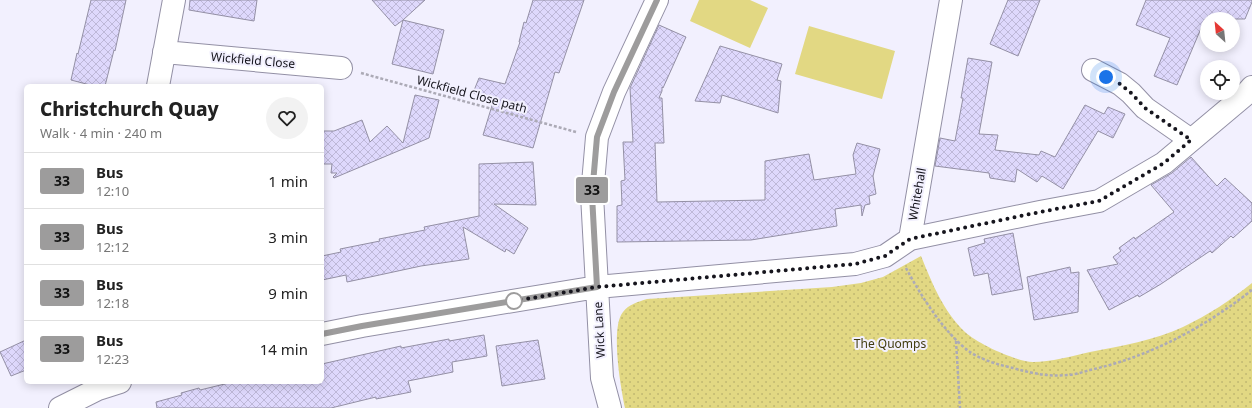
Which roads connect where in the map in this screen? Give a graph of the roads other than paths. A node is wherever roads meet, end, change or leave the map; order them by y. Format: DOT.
graph roads {
  1 [pos="174,0"];
  2 [pos="657,0"];
  3 [pos="950,0"];
  4 [pos="164,52"];
  5 [pos="342,68"];
  6 [pos="1093,70"];
  7 [pos="158,84"];
  8 [pos="1252,87"];
  9 [pos="1191,140"];
  10 [pos="903,244"];
  11 [pos="597,287"];
  12 [pos="324,334"];
  13 [pos="114,384"];
  14 [pos="60,408"];
  15 [pos="610,408"];
  1 -- 4 [label="street"];
  2 -- 11 [label="street, Wick Lane"];
  3 -- 10 [label="street, Whitehall"];
  4 -- 5 [label="street, Wickfield Close"];
  4 -- 7 [label="street"];
  6 -- 9 [label="street"];
  8 -- 9 [label="street"];
  9 -- 10 [label="street"];
  10 -- 11 [label="street"];
  11 -- 12 [label="street"];
  11 -- 15 [label="street, Wick Lane"];
  13 -- 14 [label="street"];
}
